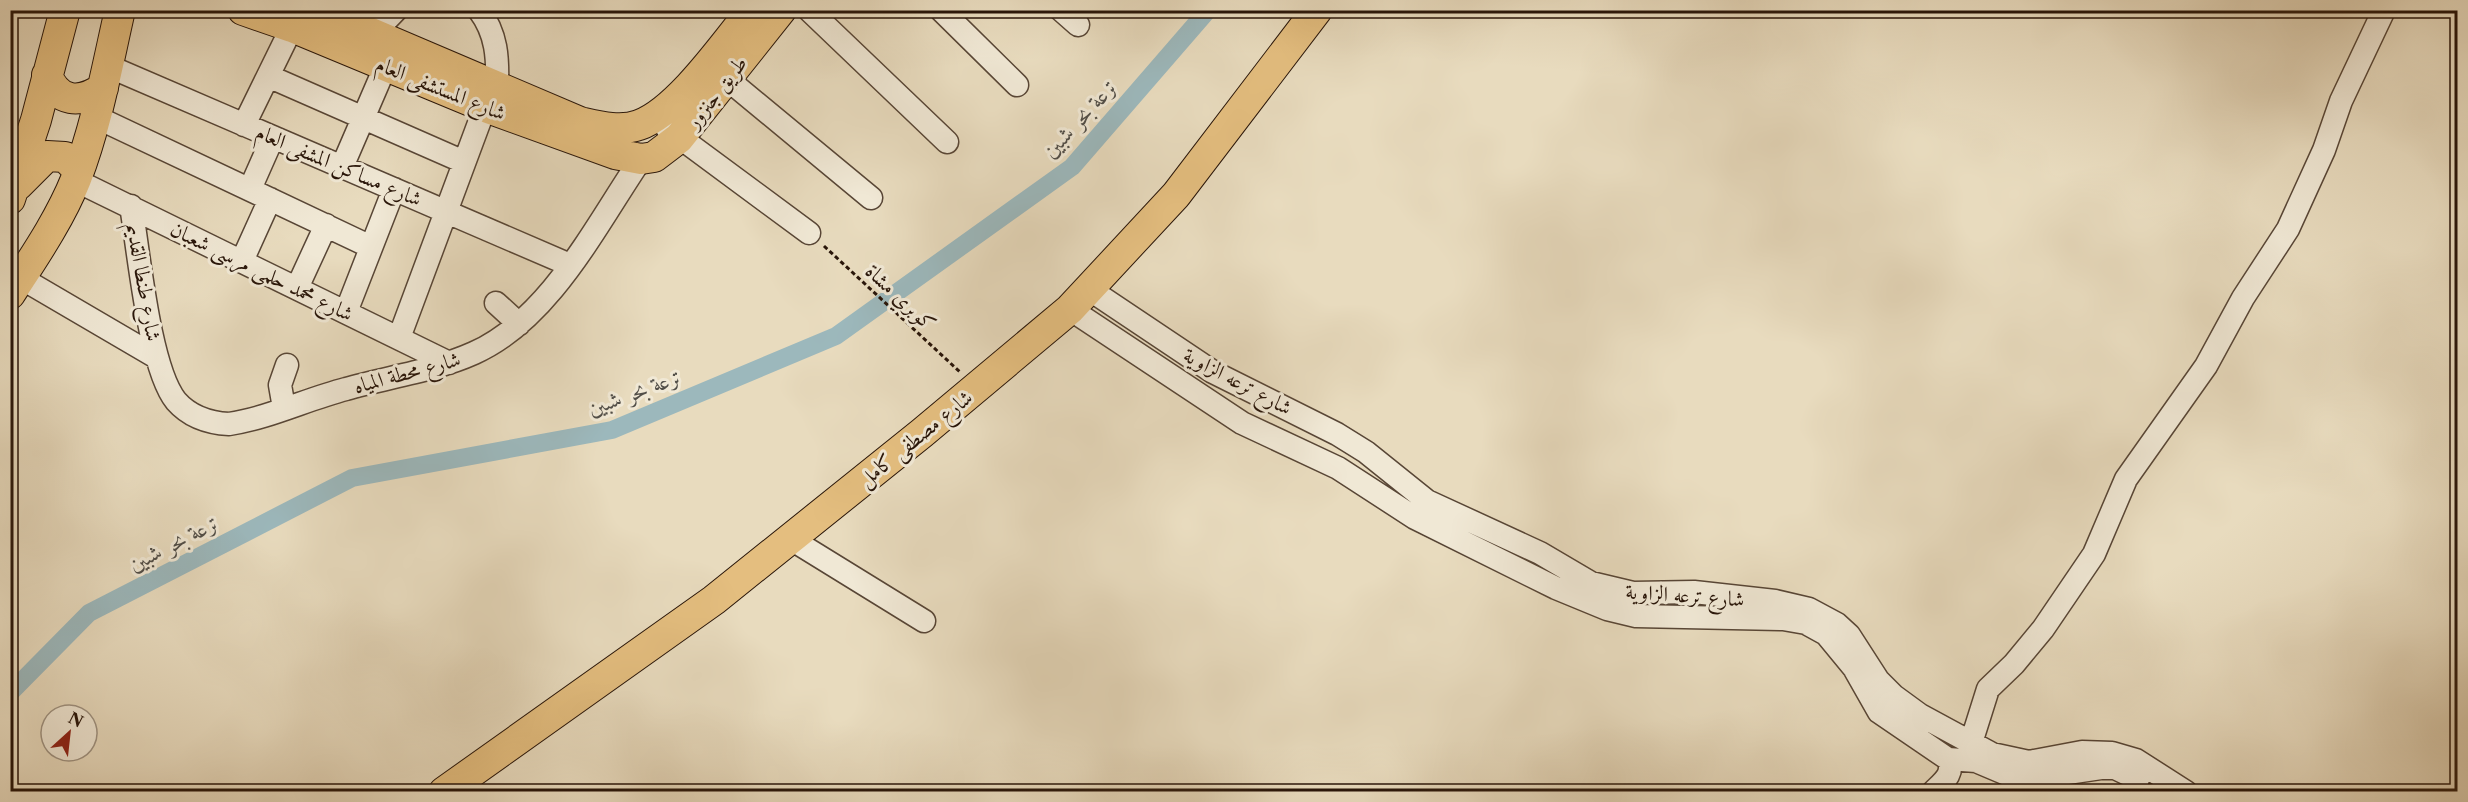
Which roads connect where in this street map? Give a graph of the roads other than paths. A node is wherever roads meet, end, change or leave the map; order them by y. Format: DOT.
graph roads {
  1 [pos="65,10"];
  2 [pos="120,10"];
  3 [pos="243,10"];
  4 [pos="396,10"];
  5 [pos="478,10"];
  6 [pos="752,10"];
  7 [pos="781,10"];
  8 [pos="809,10"];
  9 [pos="941,10"];
  10 [pos="1317,10"];
  11 [pos="2384,10"];
  12 [pos="323,12"];
  13 [pos="292,27"];
  14 [pos="373,34"];
  15 [pos="386,65"];
  16 [pos="48,75"];
  17 [pos="268,76"];
  18 [pos="726,78"];
  19 [pos="1017,85"];
  20 [pos="102,90"];
  21 [pos="491,97"];
  22 [pos="363,118"];
  23 [pos="647,121"];
  24 [pos="244,125"];
  25 [pos="273,137"];
  26 [pos="679,138"];
  27 [pos="947,142"];
  28 [pos="641,159"];
  29 [pos="464,162"];
  30 [pos="342,167"];
  31 [pos="77,175"];
  32 [pos="394,189"];
  33 [pos="13,193"];
  34 [pos="260,194"];
  35 [pos="871,198"];
  36 [pos="131,206"];
  37 [pos="446,211"];
  38 [pos="326,225"];
  39 [pos="809,233"];
  40 [pos="371,247"];
  41 [pos="242,261"];
  42 [pos="570,265"];
  43 [pos="16,286"];
  44 [pos="297,288"];
  45 [pos="1080,299"];
  46 [pos="496,303"];
  47 [pos="346,312"];
  48 [pos="519,324"];
  49 [pos="399,338"];
  50 [pos="156,357"];
  51 [pos="449,363"];
  52 [pos="287,365"];
  53 [pos="284,408"];
  54 [pos="791,539"];
  55 [pos="924,621"];
  56 [pos="1971,743"];
  57 [pos="1948,759"];
  58 [pos="458,788"];
  59 [pos="1933,792"];
  60 [pos="2157,792"];
  61 [pos="2186,792"];
  1 -- 16 [label="main road"];
  2 -- 20 [label="main road"];
  3 -- 13 [label="main road, شارع المستشفى العام"];
  4 -- 14 [label="street"];
  5 -- 21 [label="street"];
  6 -- 23 [label="main road, طريق جنزور"];
  7 -- 18 [label="main road, طريق جنزور"];
  8 -- 27 [label="street"];
  9 -- 19 [label="street"];
  10 -- 45 [label="main road, شارع مصطفى كامل"];
  11 -- 56 [label="street"];
  12 -- 14 [label="main road, شارع المستشفى العام"];
  13 -- 15 [label="main road, شارع المستشفى العام"];
  13 -- 17 [label="street"];
  14 -- 21 [label="main road, شارع المستشفى العام"];
  15 -- 21 [label="main road, شارع المستشفى العام"];
  15 -- 22 [label="street"];
  16 -- 20 [label="main road"];
  16 -- 33 [label="main road"];
  17 -- 22 [label="street"];
  17 -- 24 [label="street"];
  18 -- 26 [label="main road, طريق جنزور"];
  18 -- 35 [label="street"];
  20 -- 24 [label="street, شارع مساكن المشفى العام"];
  20 -- 31 [label="main road"];
  20 -- 34 [label="street"];
  21 -- 23 [label="main road, شارع المستشفى العام"];
  21 -- 28 [label="main road, شارع المستشفى العام"];
  21 -- 29 [label="street"];
  22 -- 29 [label="street"];
  22 -- 30 [label="street"];
  23 -- 26 [label="street"];
  24 -- 25 [label="street, شارع مساكن المشفى العام"];
  25 -- 30 [label="street, شارع مساكن المشفى العام"];
  25 -- 34 [label="street"];
  26 -- 28 [label="main road, طريق جنزور"];
  26 -- 39 [label="street"];
  28 -- 42 [label="street, شارع محطة المياه"];
  29 -- 37 [label="street"];
  30 -- 32 [label="street, شارع مساكن المشفى العام"];
  31 -- 33 [label="main road"];
  31 -- 36 [label="street, شارع محمد حلمى مرسى شعبان"];
  31 -- 43 [label="main road"];
  32 -- 37 [label="street, شارع مساكن المشفى العام"];
  32 -- 40 [label="street"];
  34 -- 38 [label="street"];
  34 -- 41 [label="street"];
  36 -- 41 [label="street, شارع محمد حلمى مرسى شعبان"];
  36 -- 50 [label="street, شارع طنطا القديم"];
  37 -- 42 [label="street, شارع مساكن المشفى العام"];
  37 -- 49 [label="street"];
  38 -- 40 [label="street"];
  38 -- 44 [label="street"];
  40 -- 47 [label="street"];
  41 -- 44 [label="street, شارع محمد حلمى مرسى شعبان"];
  42 -- 48 [label="street, شارع محطة المياه"];
  43 -- 50 [label="street"];
  44 -- 47 [label="street, شارع محمد حلمى مرسى شعبان"];
  45 -- 54 [label="main road, شارع مصطفى كامل"];
  45 -- 56 [label="street, شارع ترعه الزاوية"];
  45 -- 57 [label="street, شارع ترعه الزاوية"];
  46 -- 48 [label="street"];
  47 -- 49 [label="street, شارع محمد حلمى مرسى شعبان"];
  48 -- 51 [label="street, شارع محطة المياه"];
  49 -- 51 [label="street, شارع محمد حلمى مرسى شعبان"];
  50 -- 53 [label="street, شارع محطة المياه"];
  51 -- 53 [label="street, شارع محطة المياه"];
  52 -- 53 [label="street"];
  54 -- 55 [label="street"];
  54 -- 58 [label="main road, شارع مصطفى كامل"];
  56 -- 61 [label="street, شارع ترعه الزاوية"];
  57 -- 59 [label="street"];
  57 -- 60 [label="street, شارع ترعه الزاوية"];
}
